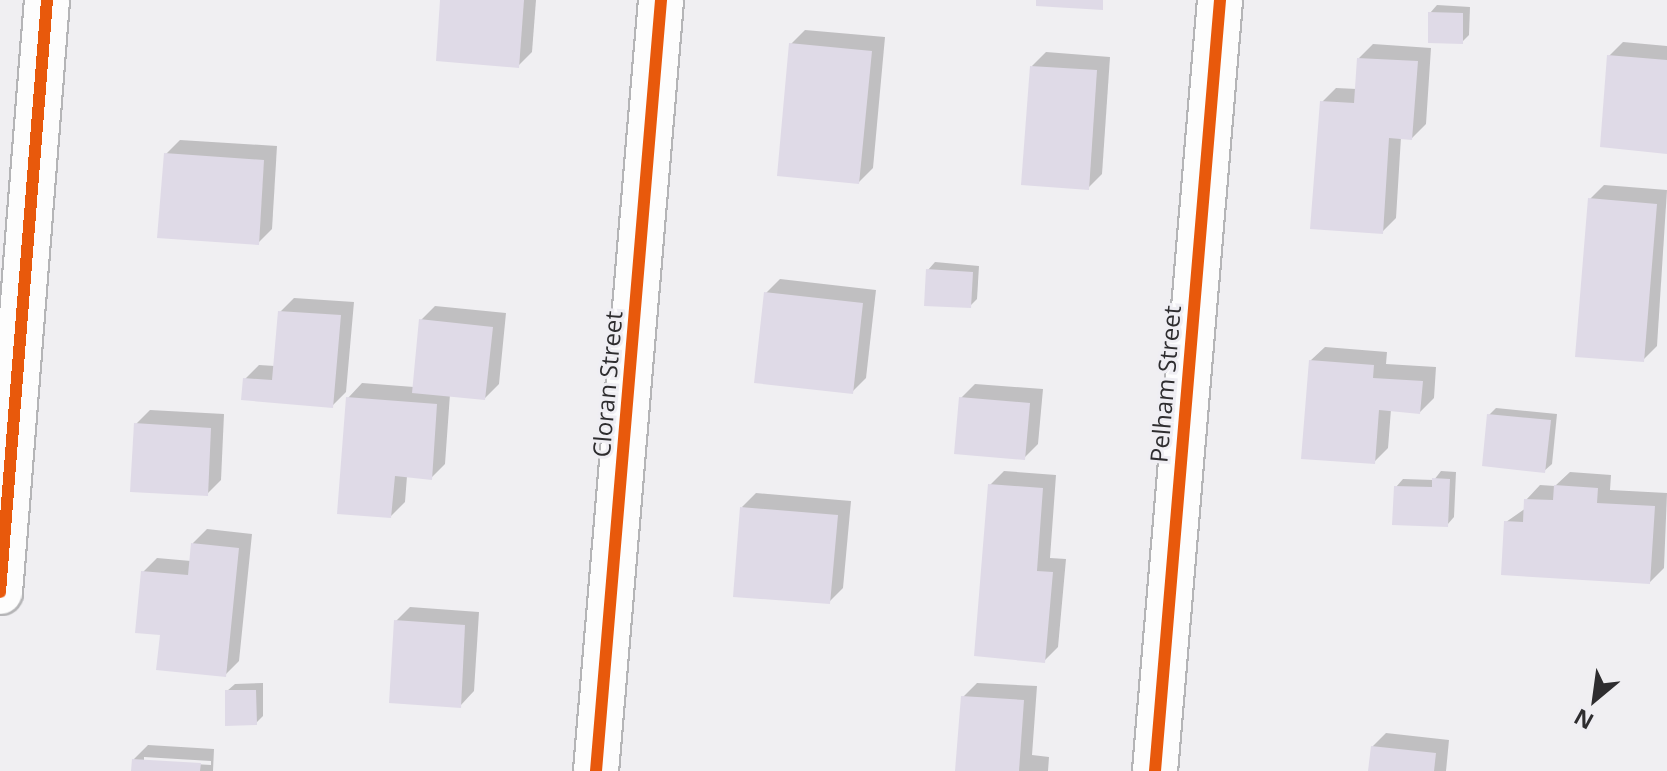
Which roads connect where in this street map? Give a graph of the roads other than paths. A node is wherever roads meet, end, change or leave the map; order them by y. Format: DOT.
graph roads {
  1 [pos="47,0"];
  2 [pos="661,0"];
  3 [pos="1220,0"];
  4 [pos="0,592"];
  5 [pos="596,771"];
  6 [pos="1155,771"];
  1 -- 4 [label="street"];
  2 -- 5 [label="street, Cloran Street"];
  3 -- 6 [label="street, Pelham Street"];
}
